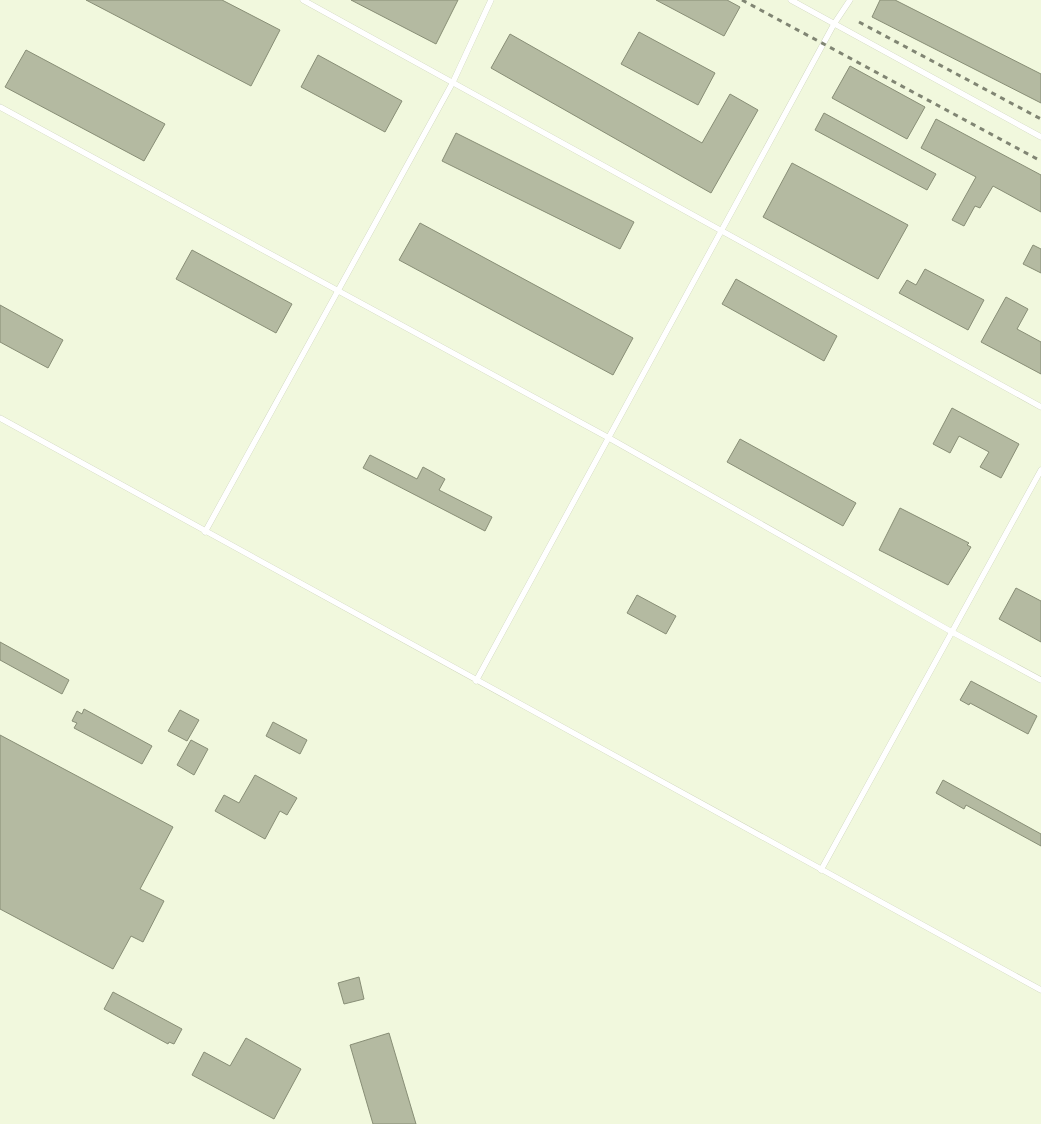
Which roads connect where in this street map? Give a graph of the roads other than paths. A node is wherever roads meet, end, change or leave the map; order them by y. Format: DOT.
graph roads {
  1 [pos="303,0"];
  2 [pos="491,0"];
  3 [pos="791,0"];
  4 [pos="850,0"];
  5 [pos="834,24"];
  6 [pos="453,82"];
  7 [pos="0,107"];
  8 [pos="1041,137"];
  9 [pos="722,230"];
  10 [pos="337,291"];
  11 [pos="1041,407"];
  12 [pos="0,418"];
  13 [pos="609,438"];
  14 [pos="1041,470"];
  15 [pos="205,532"];
  16 [pos="952,632"];
  17 [pos="1041,680"];
  18 [pos="476,681"];
  19 [pos="820,870"];
  20 [pos="1041,990"];
  1 -- 6 [label="lane"];
  2 -- 6 [label="lane"];
  3 -- 5 [label="lane"];
  4 -- 5 [label="lane"];
  5 -- 8 [label="lane"];
  5 -- 9 [label="lane"];
  6 -- 9 [label="lane"];
  6 -- 10 [label="lane"];
  7 -- 10 [label="lane"];
  9 -- 11 [label="lane"];
  9 -- 13 [label="lane"];
  10 -- 13 [label="lane"];
  10 -- 15 [label="lane"];
  12 -- 15 [label="lane"];
  13 -- 16 [label="lane"];
  13 -- 18 [label="lane"];
  14 -- 16 [label="lane"];
  15 -- 18 [label="lane"];
  16 -- 17 [label="lane"];
  16 -- 19 [label="lane"];
  18 -- 19 [label="lane"];
  19 -- 20 [label="lane"];
}
